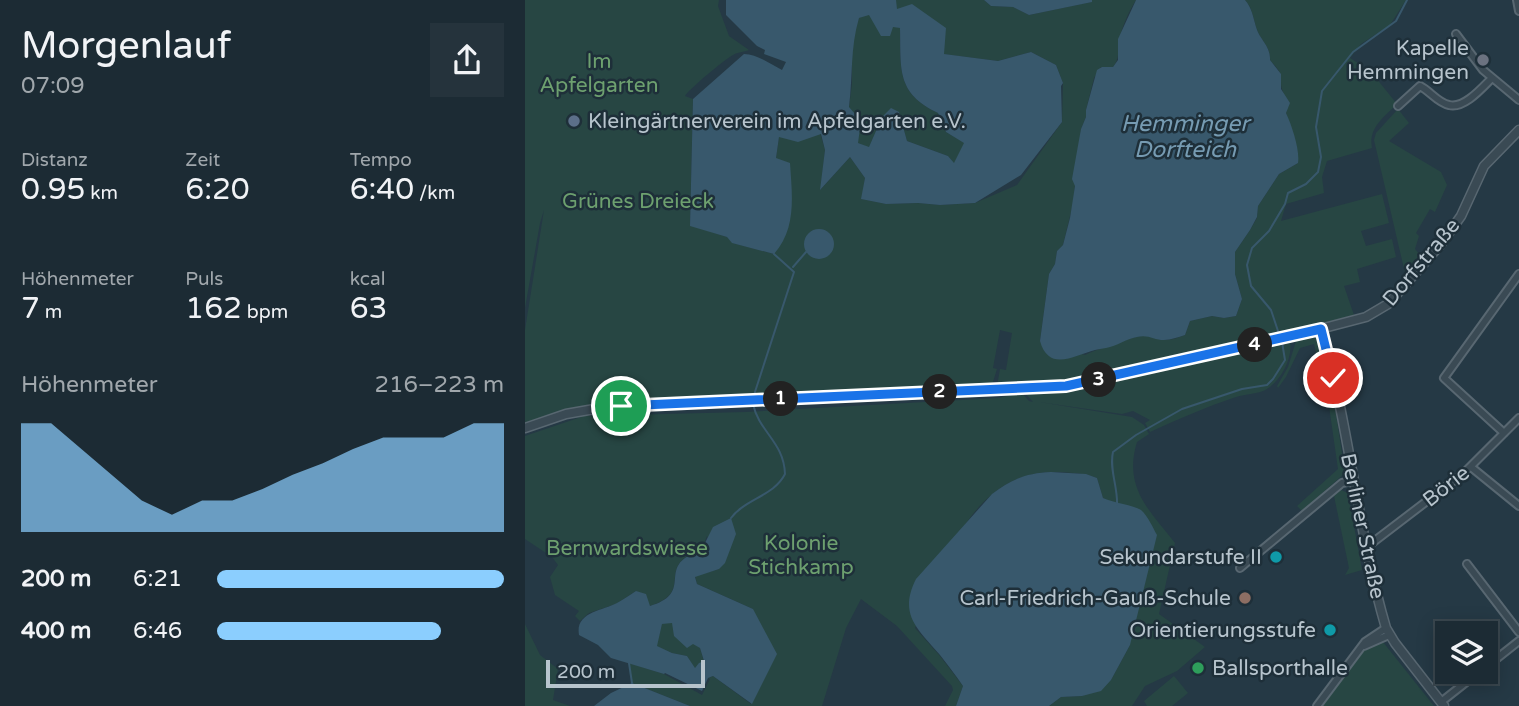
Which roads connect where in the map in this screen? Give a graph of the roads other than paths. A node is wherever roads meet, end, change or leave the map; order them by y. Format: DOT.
graph roads {
  1 [pos="1517,0"];
  2 [pos="1519,11"];
  3 [pos="1456,34"];
  4 [pos="1492,78"];
  5 [pos="1519,100"];
  6 [pos="1398,106"];
  7 [pos="1519,130"];
  8 [pos="1519,275"];
  9 [pos="1321,329"];
  10 [pos="1519,418"];
  11 [pos="525,428"];
  12 [pos="1504,433"];
  13 [pos="1471,467"];
  14 [pos="1352,481"];
  15 [pos="1519,506"];
  16 [pos="1366,544"];
  17 [pos="1467,564"];
  18 [pos="1240,568"];
  19 [pos="1387,631"];
  20 [pos="1519,632"];
  21 [pos="1519,641"];
  22 [pos="1498,658"];
  23 [pos="1465,684"];
  24 [pos="1442,704"];
  25 [pos="1317,706"];
  1 -- 2 [label="street"];
  3 -- 4 [label="street"];
  4 -- 5 [label="street"];
  4 -- 6 [label="street"];
  7 -- 9 [label="street, Dorfstraße"];
  8 -- 12 [label="street"];
  9 -- 11 [label="street, Dorfstraße"];
  9 -- 14 [label="street, Berliner Straße"];
  10 -- 12 [label="street, Börie"];
  12 -- 13 [label="street, Börie"];
  13 -- 15 [label="street"];
  13 -- 16 [label="street, Börie"];
  14 -- 16 [label="street, Berliner Straße"];
  14 -- 18 [label="street"];
  16 -- 19 [label="street, Berliner Straße"];
  17 -- 20 [label="street"];
  19 -- 24 [label="street, Berliner Straße"];
  19 -- 25 [label="street"];
  21 -- 22 [label="street"];
  23 -- 24 [label="street"];
}
